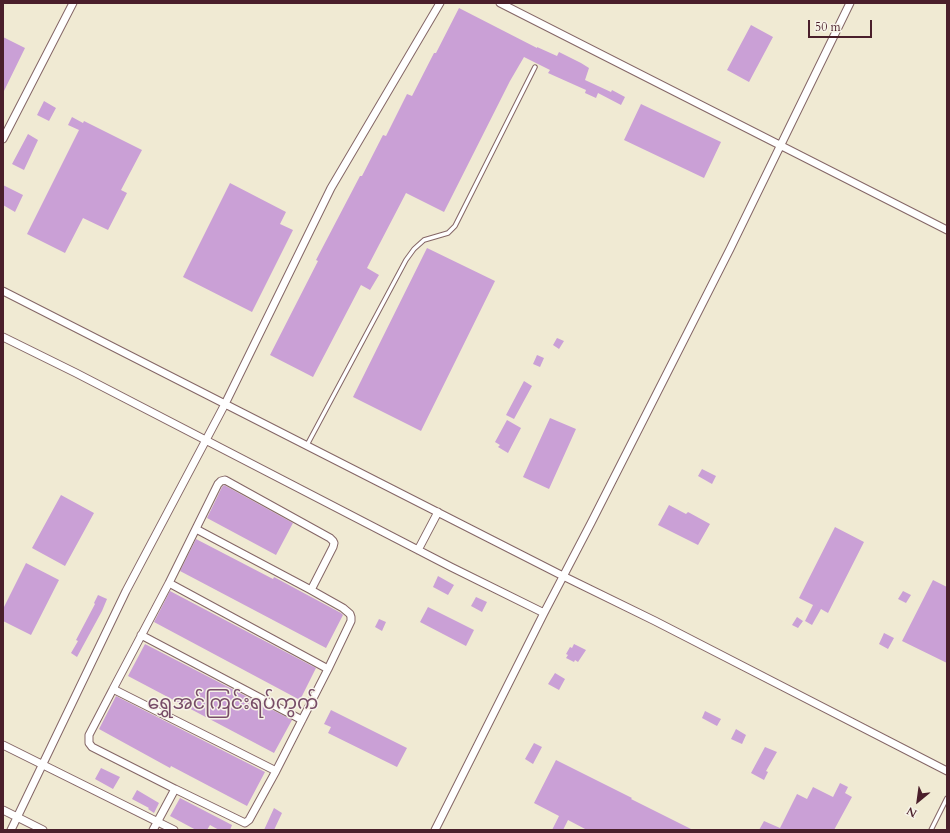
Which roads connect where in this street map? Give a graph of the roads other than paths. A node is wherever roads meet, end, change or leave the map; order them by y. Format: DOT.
graph roads {
  1 [pos="73,3"];
  2 [pos="440,3"];
  3 [pos="500,3"];
  4 [pos="850,3"];
  5 [pos="535,67"];
  6 [pos="3,139"];
  7 [pos="781,145"];
  8 [pos="947,230"];
  9 [pos="3,291"];
  10 [pos="3,337"];
  11 [pos="225,404"];
  12 [pos="206,440"];
  13 [pos="307,445"];
  14 [pos="438,512"];
  15 [pos="196,529"];
  16 [pos="418,550"];
  17 [pos="564,576"];
  18 [pos="169,583"];
  19 [pos="311,590"];
  20 [pos="544,613"];
  21 [pos="141,635"];
  22 [pos="328,669"];
  23 [pos="113,689"];
  24 [pos="302,720"];
  25 [pos="3,744"];
  26 [pos="43,765"];
  27 [pos="276,771"];
  28 [pos="947,771"];
  29 [pos="175,789"];
  30 [pos="947,798"];
  31 [pos="3,810"];
  32 [pos="17,817"];
  33 [pos="157,822"];
  34 [pos="11,830"];
  35 [pos="42,830"];
  36 [pos="153,830"];
  37 [pos="174,830"];
  38 [pos="435,830"];
  39 [pos="931,830"];
  1 -- 6 [label="street"];
  2 -- 11 [label="street"];
  3 -- 7 [label="street"];
  4 -- 7 [label="street"];
  5 -- 13 [label="lane"];
  7 -- 8 [label="street"];
  7 -- 17 [label="street"];
  9 -- 11 [label="street"];
  10 -- 12 [label="street"];
  11 -- 12 [label="street"];
  11 -- 13 [label="street"];
  12 -- 16 [label="street"];
  12 -- 26 [label="street"];
  13 -- 14 [label="street"];
  14 -- 16 [label="street"];
  14 -- 17 [label="street"];
  15 -- 18 [label="street"];
  15 -- 19 [label="street"];
  15 -- 19 [label="street"];
  16 -- 20 [label="street"];
  17 -- 20 [label="street"];
  17 -- 28 [label="street"];
  18 -- 21 [label="street"];
  18 -- 22 [label="street"];
  19 -- 22 [label="street"];
  20 -- 38 [label="street"];
  21 -- 23 [label="street"];
  21 -- 24 [label="street"];
  22 -- 24 [label="street"];
  23 -- 27 [label="street"];
  23 -- 29 [label="street"];
  24 -- 27 [label="street"];
  25 -- 26 [label="street"];
  26 -- 32 [label="street"];
  26 -- 33 [label="street"];
  27 -- 29 [label="street"];
  29 -- 33 [label="street"];
  30 -- 39 [label="lane"];
  31 -- 32 [label="street"];
  32 -- 34 [label="street"];
  32 -- 35 [label="street"];
  33 -- 36 [label="street"];
  33 -- 37 [label="street"];
}
